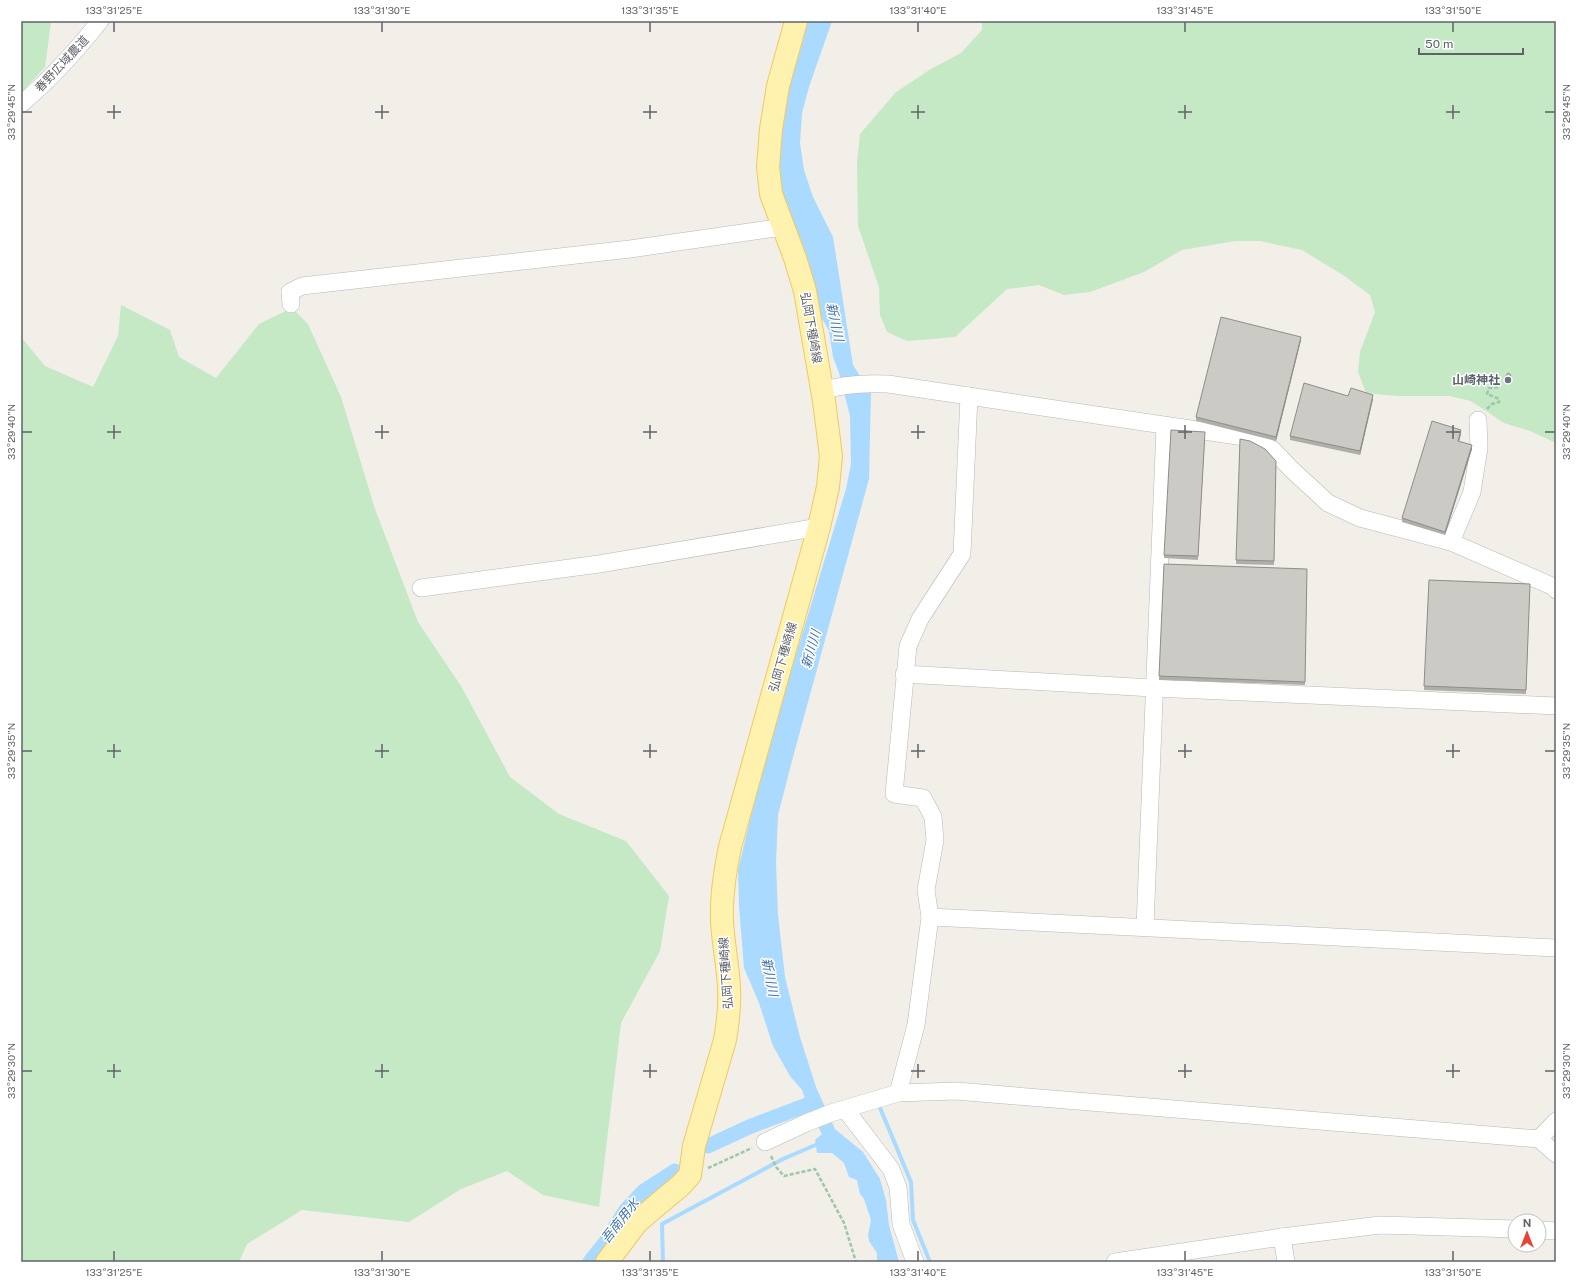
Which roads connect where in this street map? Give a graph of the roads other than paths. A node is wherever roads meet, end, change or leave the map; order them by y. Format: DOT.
graph roads {
  1 [pos="100,21"];
  2 [pos="796,21"];
  3 [pos="21,104"];
  4 [pos="783,227"];
  5 [pos="291,304"];
  6 [pos="826,389"];
  7 [pos="969,396"];
  8 [pos="1478,420"];
  9 [pos="1165,426"];
  10 [pos="819,527"];
  11 [pos="1450,542"];
  12 [pos="421,588"];
  13 [pos="1556,590"];
  14 [pos="904,674"];
  15 [pos="1153,688"];
  16 [pos="1556,706"];
  17 [pos="930,917"];
  18 [pos="1145,927"];
  19 [pos="1556,948"];
  20 [pos="890,1095"];
  21 [pos="838,1111"];
  22 [pos="1556,1121"];
  23 [pos="1539,1139"];
  24 [pos="765,1142"];
  25 [pos="1556,1155"];
  26 [pos="1507,1229"];
  27 [pos="1282,1236"];
  28 [pos="607,1262"];
  29 [pos="915,1262"];
  30 [pos="1115,1262"];
  31 [pos="1286,1262"];
  1 -- 3 [label="street, 春野広域農道"];
  2 -- 4 [label="main road, 弘岡下種崎線"];
  4 -- 5 [label="street"];
  4 -- 6 [label="main road, 弘岡下種崎線"];
  6 -- 7 [label="street"];
  6 -- 10 [label="main road, 弘岡下種崎線"];
  7 -- 9 [label="street"];
  7 -- 14 [label="street"];
  8 -- 11 [label="street"];
  9 -- 11 [label="street"];
  9 -- 15 [label="street"];
  10 -- 12 [label="street"];
  10 -- 28 [label="main road, 弘岡下種崎線"];
  11 -- 13 [label="street"];
  14 -- 15 [label="street"];
  14 -- 17 [label="street"];
  15 -- 16 [label="street"];
  15 -- 18 [label="street"];
  17 -- 18 [label="street"];
  17 -- 20 [label="street"];
  18 -- 19 [label="street"];
  20 -- 21 [label="street"];
  20 -- 23 [label="street"];
  21 -- 24 [label="street"];
  21 -- 29 [label="street"];
  22 -- 23 [label="street"];
  23 -- 25 [label="street"];
  26 -- 27 [label="street"];
  27 -- 30 [label="street"];
  27 -- 31 [label="street"];
}
